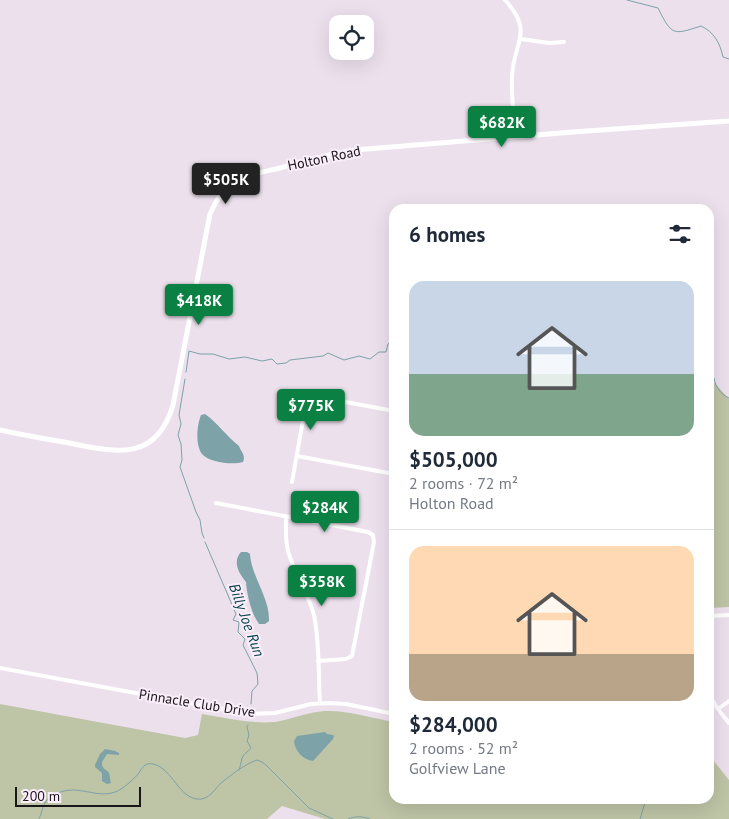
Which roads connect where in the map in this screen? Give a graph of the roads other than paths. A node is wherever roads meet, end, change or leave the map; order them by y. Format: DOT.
graph roads {
  1 [pos="505,0"];
  2 [pos="520,39"];
  3 [pos="564,42"];
  4 [pos="729,122"];
  5 [pos="516,136"];
  6 [pos="389,410"];
  7 [pos="0,430"];
  8 [pos="297,456"];
  9 [pos="389,473"];
  10 [pos="292,482"];
  11 [pos="216,503"];
  12 [pos="286,516"];
  13 [pos="729,615"];
  14 [pos="714,616"];
  15 [pos="318,661"];
  16 [pos="0,668"];
  17 [pos="729,701"];
  18 [pos="320,703"];
  19 [pos="714,704"];
  20 [pos="718,709"];
  21 [pos="389,713"];
  22 [pos="729,723"];
  1 -- 2 [label="street"];
  2 -- 3 [label="street"];
  2 -- 5 [label="street"];
  4 -- 5 [label="street, Holton Road"];
  5 -- 7 [label="street, Holton Road"];
  6 -- 8 [label="street"];
  8 -- 9 [label="street"];
  8 -- 10 [label="street"];
  11 -- 12 [label="street"];
  12 -- 15 [label="street"];
  12 -- 15 [label="street"];
  13 -- 14 [label="street"];
  15 -- 18 [label="street"];
  16 -- 18 [label="street, Pinnacle Club Drive"];
  17 -- 20 [label="street"];
  18 -- 21 [label="street, Pinnacle Club Drive"];
  19 -- 20 [label="street"];
  20 -- 22 [label="street"];
}
